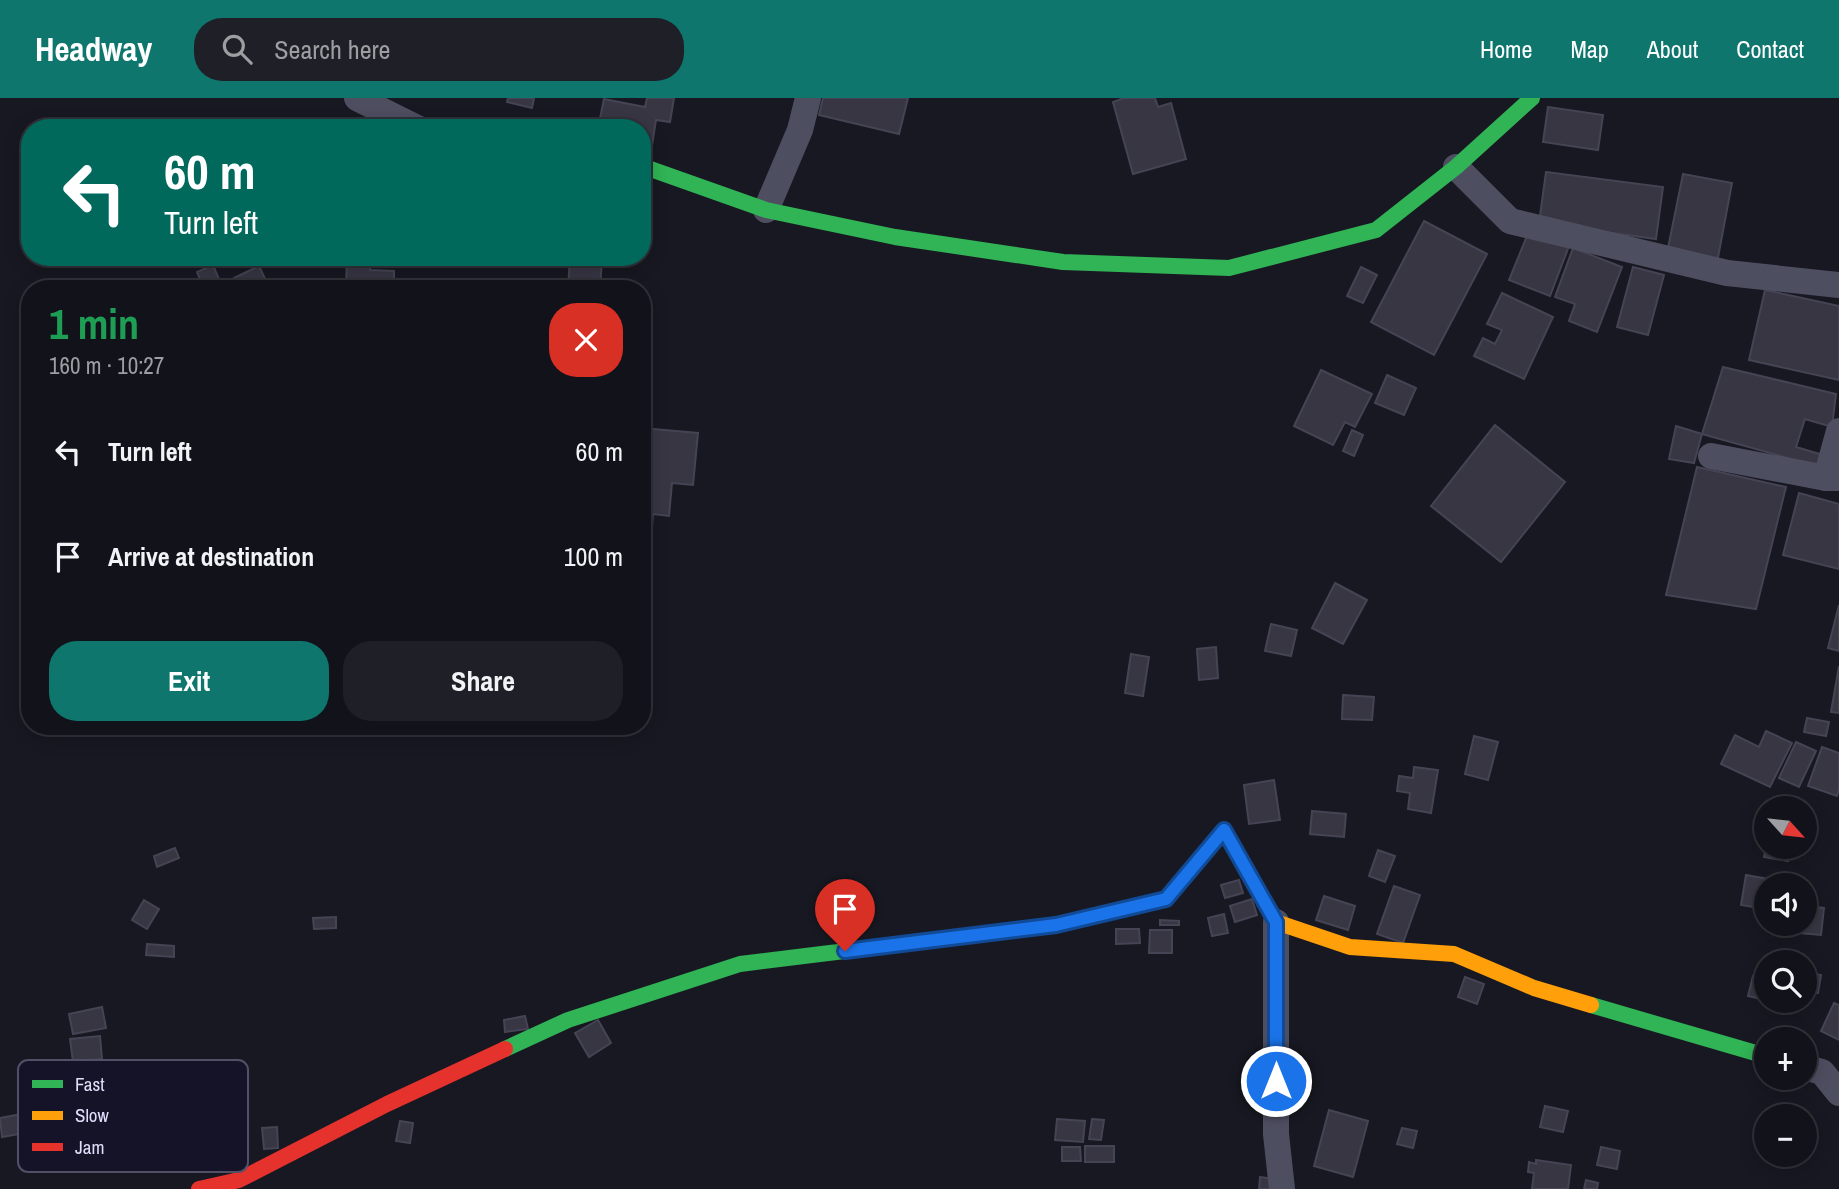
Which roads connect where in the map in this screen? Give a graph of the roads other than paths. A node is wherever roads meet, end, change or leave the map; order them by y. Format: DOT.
graph roads {
  1 [pos="357,98"];
  2 [pos="808,98"];
  3 [pos="1532,98"];
  4 [pos="399,119"];
  5 [pos="1456,167"];
  6 [pos="651,169"];
  7 [pos="766,211"];
  8 [pos="1839,285"];
  9 [pos="1839,431"];
  10 [pos="1711,456"];
  11 [pos="1832,478"];
  12 [pos="1276,922"];
  13 [pos="1754,1052"];
  14 [pos="1817,1071"];
  15 [pos="1839,1093"];
  16 [pos="199,1189"];
  17 [pos="1282,1189"];
  1 -- 4 [label="street"];
  2 -- 7 [label="street"];
  3 -- 5 [label="street"];
  5 -- 7 [label="street"];
  5 -- 8 [label="street"];
  6 -- 7 [label="street"];
  9 -- 11 [label="street"];
  10 -- 11 [label="street"];
  12 -- 13 [label="street"];
  12 -- 16 [label="street"];
  12 -- 17 [label="street"];
  14 -- 15 [label="street"];
}
